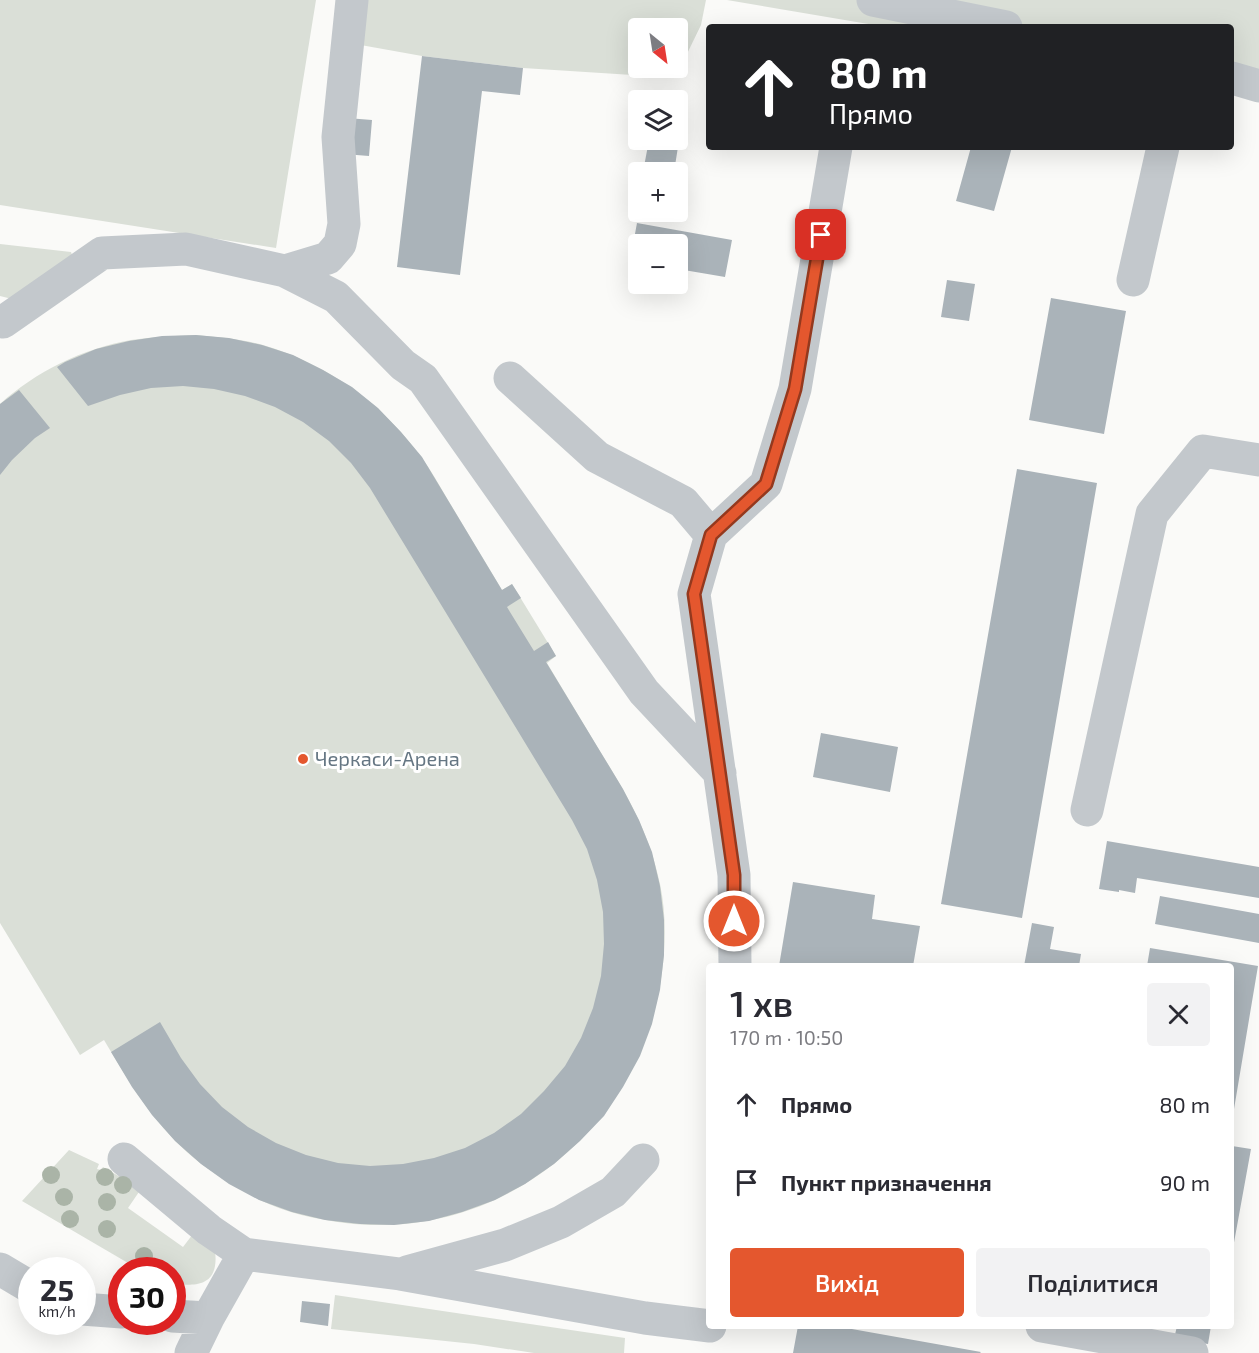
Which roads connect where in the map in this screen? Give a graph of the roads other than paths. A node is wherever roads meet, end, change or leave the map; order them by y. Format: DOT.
graph roads {
  1 [pos="352,0"];
  2 [pos="873,0"];
  3 [pos="991,24"];
  4 [pos="1234,79"];
  5 [pos="1259,86"];
  6 [pos="835,150"];
  7 [pos="1162,150"];
  8 [pos="285,271"];
  9 [pos="1133,280"];
  10 [pos="0,321"];
  11 [pos="510,378"];
  12 [pos="1259,460"];
  13 [pos="711,535"];
  14 [pos="720,773"];
  15 [pos="1087,810"];
  16 [pos="735,963"];
  17 [pos="124,1159"];
  18 [pos="644,1160"];
  19 [pos="244,1254"];
  20 [pos="0,1269"];
  21 [pos="400,1274"];
  22 [pos="18,1280"];
  23 [pos="186,1317"];
  24 [pos="208,1318"];
  25 [pos="706,1326"];
  26 [pos="709,1329"];
  27 [pos="1059,1329"];
  28 [pos="191,1353"];
  29 [pos="705,1353"];
  30 [pos="1191,1353"];
  1 -- 8 [label="street"];
  2 -- 3 [label="street"];
  4 -- 5 [label="street"];
  6 -- 13 [label="street"];
  7 -- 9 [label="street"];
  8 -- 10 [label="street"];
  8 -- 14 [label="street"];
  11 -- 13 [label="street"];
  12 -- 15 [label="street"];
  13 -- 14 [label="street"];
  14 -- 16 [label="street"];
  17 -- 19 [label="street"];
  18 -- 21 [label="street"];
  19 -- 21 [label="street"];
  19 -- 24 [label="street"];
  20 -- 22 [label="street"];
  21 -- 25 [label="street"];
  23 -- 24 [label="street"];
  24 -- 28 [label="street"];
  26 -- 29 [label="street"];
  27 -- 30 [label="street"];
}
